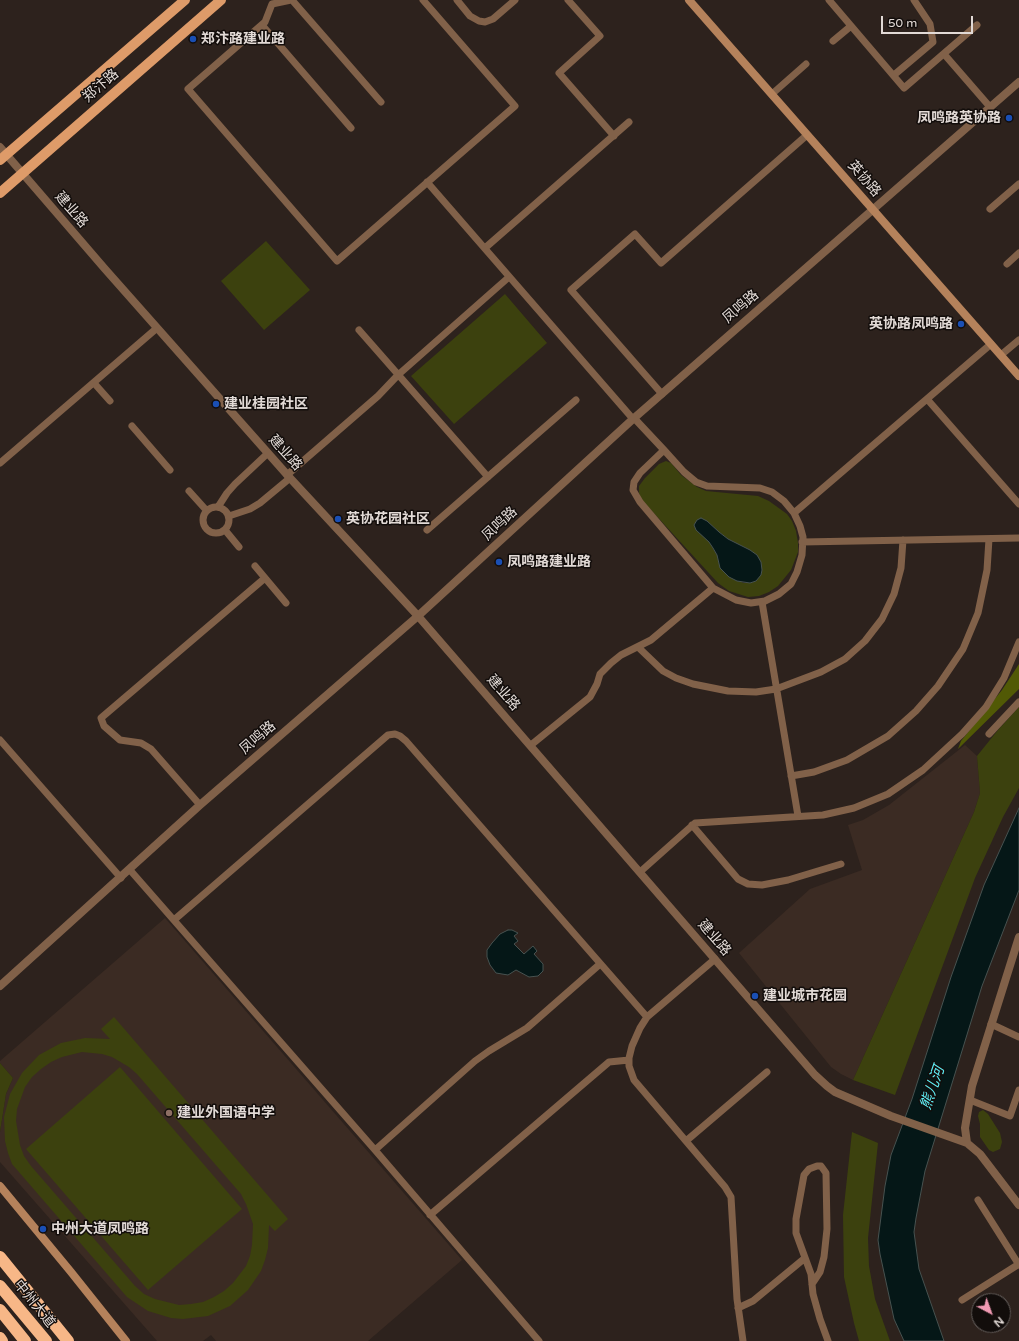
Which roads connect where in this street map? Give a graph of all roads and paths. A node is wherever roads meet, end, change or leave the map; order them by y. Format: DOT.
graph roads {
  1 [pos="185,0"];
  2 [pos="221,0"];
  3 [pos="291,0"];
  4 [pos="423,0"];
  5 [pos="457,0"];
  6 [pos="515,0"];
  7 [pos="568,0"];
  8 [pos="689,0"];
  9 [pos="829,0"];
  10 [pos="914,0"];
  11 [pos="270,2"];
  12 [pos="262,25"];
  13 [pos="977,25"];
  14 [pos="851,26"];
  15 [pos="834,41"];
  16 [pos="944,54"];
  17 [pos="806,64"];
  18 [pos="894,75"];
  19 [pos="1019,82"];
  20 [pos="772,94"];
  21 [pos="381,102"];
  22 [pos="990,107"];
  23 [pos="629,122"];
  24 [pos="351,128"];
  25 [pos="807,135"];
  26 [pos="614,136"];
  27 [pos="2,154"];
  28 [pos="23,173"];
  29 [pos="427,182"];
  30 [pos="1019,184"];
  31 [pos="0,193"];
  32 [pos="873,209"];
  33 [pos="990,209"];
  34 [pos="485,248"];
  35 [pos="1019,253"];
  36 [pos="1007,264"];
  37 [pos="509,276"];
  38 [pos="157,328"];
  39 [pos="359,330"];
  40 [pos="1019,340"];
  41 [pos="991,344"];
  42 [pos="1001,355"];
  43 [pos="398,375"];
  44 [pos="1019,376"];
  45 [pos="94,383"];
  46 [pos="662,394"];
  47 [pos="927,399"];
  48 [pos="576,400"];
  49 [pos="110,402"];
  50 [pos="634,419"];
  51 [pos="132,426"];
  52 [pos="664,450"];
  53 [pos="268,453"];
  54 [pos="0,463"];
  55 [pos="170,470"];
  56 [pos="289,476"];
  57 [pos="488,477"];
  58 [pos="189,491"];
  59 [pos="1019,504"];
  60 [pos="218,507"];
  61 [pos="207,511"];
  62 [pos="794,513"];
  63 [pos="229,516"];
  64 [pos="225,530"];
  65 [pos="427,530"];
  66 [pos="1019,538"];
  67 [pos="989,539"];
  68 [pos="903,540"];
  69 [pos="802,542"];
  70 [pos="239,547"];
  71 [pos="255,566"];
  72 [pos="265,578"];
  73 [pos="713,588"];
  74 [pos="762,602"];
  75 [pos="286,603"];
  76 [pos="418,616"];
  77 [pos="1019,642"];
  78 [pos="638,647"];
  79 [pos="776,689"];
  80 [pos="1019,702"];
  81 [pos="989,734"];
  82 [pos="0,740"];
  83 [pos="531,745"];
  84 [pos="791,776"];
  85 [pos="200,805"];
  86 [pos="798,816"];
  87 [pos="692,825"];
  88 [pos="840,864"];
  89 [pos="130,870"];
  90 [pos="640,872"];
  91 [pos="121,878"];
  92 [pos="174,920"];
  93 [pos="1019,937"];
  94 [pos="715,958"];
  95 [pos="600,964"];
  96 [pos="0,986"];
  97 [pos="647,1017"];
  98 [pos="991,1024"];
  99 [pos="1019,1037"];
  100 [pos="629,1060"];
  101 [pos="767,1072"];
  102 [pos="1019,1090"];
  103 [pos="970,1100"];
  104 [pos="686,1141"];
  105 [pos="967,1143"];
  106 [pos="375,1150"];
  107 [pos="0,1186"];
  108 [pos="978,1200"];
  109 [pos="1019,1205"];
  110 [pos="430,1215"];
  111 [pos="0,1258"];
  112 [pos="804,1258"];
  113 [pos="1019,1264"];
  114 [pos="812,1284"];
  115 [pos="0,1286"];
  116 [pos="962,1300"];
  117 [pos="738,1308"];
  118 [pos="0,1310"];
  119 [pos="0,1338"];
  120 [pos="2,1341"];
  121 [pos="25,1341"];
  122 [pos="46,1341"];
  123 [pos="68,1341"];
  124 [pos="126,1341"];
  125 [pos="539,1341"];
  126 [pos="743,1341"];
  127 [pos="828,1341"];
  1 -- 27 [label="main road, 郑汴路"];
  2 -- 28 [label="main road, 郑汴路"];
  3 -- 11 [label="lane"];
  3 -- 21 [label="lane"];
  4 -- 29 [label="lane"];
  5 -- 6 [label="lane"];
  7 -- 26 [label="lane"];
  8 -- 20 [label="street, 英协路"];
  9 -- 14 [label="lane"];
  10 -- 18 [label="lane"];
  11 -- 12 [label="lane"];
  12 -- 24 [label="lane"];
  12 -- 29 [label="lane"];
  13 -- 16 [label="lane"];
  14 -- 15 [label="lane"];
  14 -- 18 [label="lane"];
  16 -- 18 [label="lane"];
  16 -- 22 [label="lane"];
  17 -- 20 [label="lane"];
  19 -- 22 [label="street, 凤鸣路"];
  20 -- 25 [label="street, 英协路"];
  22 -- 32 [label="street, 凤鸣路"];
  23 -- 26 [label="lane"];
  25 -- 32 [label="street, 英协路"];
  25 -- 46 [label="lane"];
  26 -- 34 [label="lane"];
  27 -- 28 [label="street, 建业路"];
  28 -- 31 [label="main road, 郑汴路"];
  28 -- 38 [label="street, 建业路"];
  29 -- 34 [label="lane"];
  30 -- 33 [label="lane"];
  32 -- 41 [label="street, 英协路"];
  32 -- 46 [label="street, 凤鸣路"];
  34 -- 37 [label="lane"];
  35 -- 36 [label="lane"];
  37 -- 43 [label="lane"];
  37 -- 50 [label="lane"];
  38 -- 45 [label="lane"];
  38 -- 53 [label="street, 建业路"];
  39 -- 43 [label="lane"];
  40 -- 42 [label="lane"];
  41 -- 42 [label="street, 英协路"];
  41 -- 47 [label="lane"];
  42 -- 44 [label="street, 英协路"];
  43 -- 56 [label="lane"];
  43 -- 57 [label="lane"];
  45 -- 49 [label="lane"];
  45 -- 54 [label="lane"];
  46 -- 50 [label="street, 凤鸣路"];
  47 -- 59 [label="lane"];
  47 -- 62 [label="lane"];
  48 -- 57 [label="lane"];
  50 -- 52 [label="lane"];
  50 -- 76 [label="street, 凤鸣路"];
  51 -- 55 [label="lane"];
  52 -- 62 [label="lane"];
  52 -- 73 [label="lane"];
  53 -- 56 [label="street, 建业路"];
  53 -- 60 [label="lane"];
  56 -- 63 [label="lane"];
  56 -- 76 [label="street, 建业路"];
  57 -- 65 [label="lane"];
  58 -- 61 [label="lane"];
  60 -- 61 [label="lane"];
  60 -- 63 [label="lane"];
  61 -- 64 [label="lane"];
  62 -- 69 [label="lane"];
  63 -- 64 [label="lane"];
  64 -- 70 [label="lane"];
  66 -- 67 [label="lane"];
  67 -- 68 [label="lane"];
  67 -- 84 [label="lane"];
  68 -- 69 [label="lane"];
  68 -- 79 [label="lane"];
  69 -- 74 [label="lane"];
  71 -- 72 [label="lane"];
  72 -- 75 [label="lane"];
  72 -- 85 [label="lane"];
  73 -- 74 [label="lane"];
  73 -- 78 [label="lane"];
  74 -- 79 [label="lane"];
  76 -- 83 [label="street, 建业路"];
  76 -- 85 [label="street, 凤鸣路"];
  77 -- 86 [label="lane"];
  78 -- 79 [label="lane"];
  78 -- 83 [label="lane"];
  79 -- 84 [label="lane"];
  80 -- 81 [label="lane"];
  82 -- 91 [label="lane"];
  83 -- 90 [label="street, 建业路"];
  84 -- 86 [label="lane"];
  85 -- 89 [label="street, 凤鸣路"];
  86 -- 87 [label="lane"];
  87 -- 88 [label="lane"];
  87 -- 90 [label="lane"];
  89 -- 91 [label="street, 凤鸣路"];
  89 -- 92 [label="lane"];
  90 -- 94 [label="street, 建业路"];
  91 -- 96 [label="street, 凤鸣路"];
  92 -- 95 [label="lane"];
  92 -- 106 [label="lane"];
  93 -- 98 [label="street"];
  94 -- 97 [label="lane"];
  94 -- 105 [label="street, 建业路"];
  95 -- 97 [label="lane"];
  95 -- 106 [label="lane"];
  97 -- 100 [label="lane"];
  98 -- 99 [label="lane"];
  98 -- 103 [label="street"];
  100 -- 104 [label="lane"];
  100 -- 110 [label="lane"];
  101 -- 104 [label="lane"];
  102 -- 103 [label="lane"];
  103 -- 105 [label="street"];
  104 -- 117 [label="lane"];
  105 -- 109 [label="street, 建业路"];
  106 -- 110 [label="lane"];
  107 -- 124 [label="street"];
  108 -- 113 [label="lane"];
  110 -- 125 [label="lane"];
  111 -- 123 [label="highway"];
  112 -- 114 [label="lane"];
  112 -- 114 [label="lane"];
  112 -- 117 [label="lane"];
  113 -- 116 [label="lane"];
  114 -- 127 [label="lane"];
  115 -- 122 [label="highway, 中州大道"];
  117 -- 126 [label="lane"];
  118 -- 121 [label="highway"];
  119 -- 120 [label="highway"];
}
